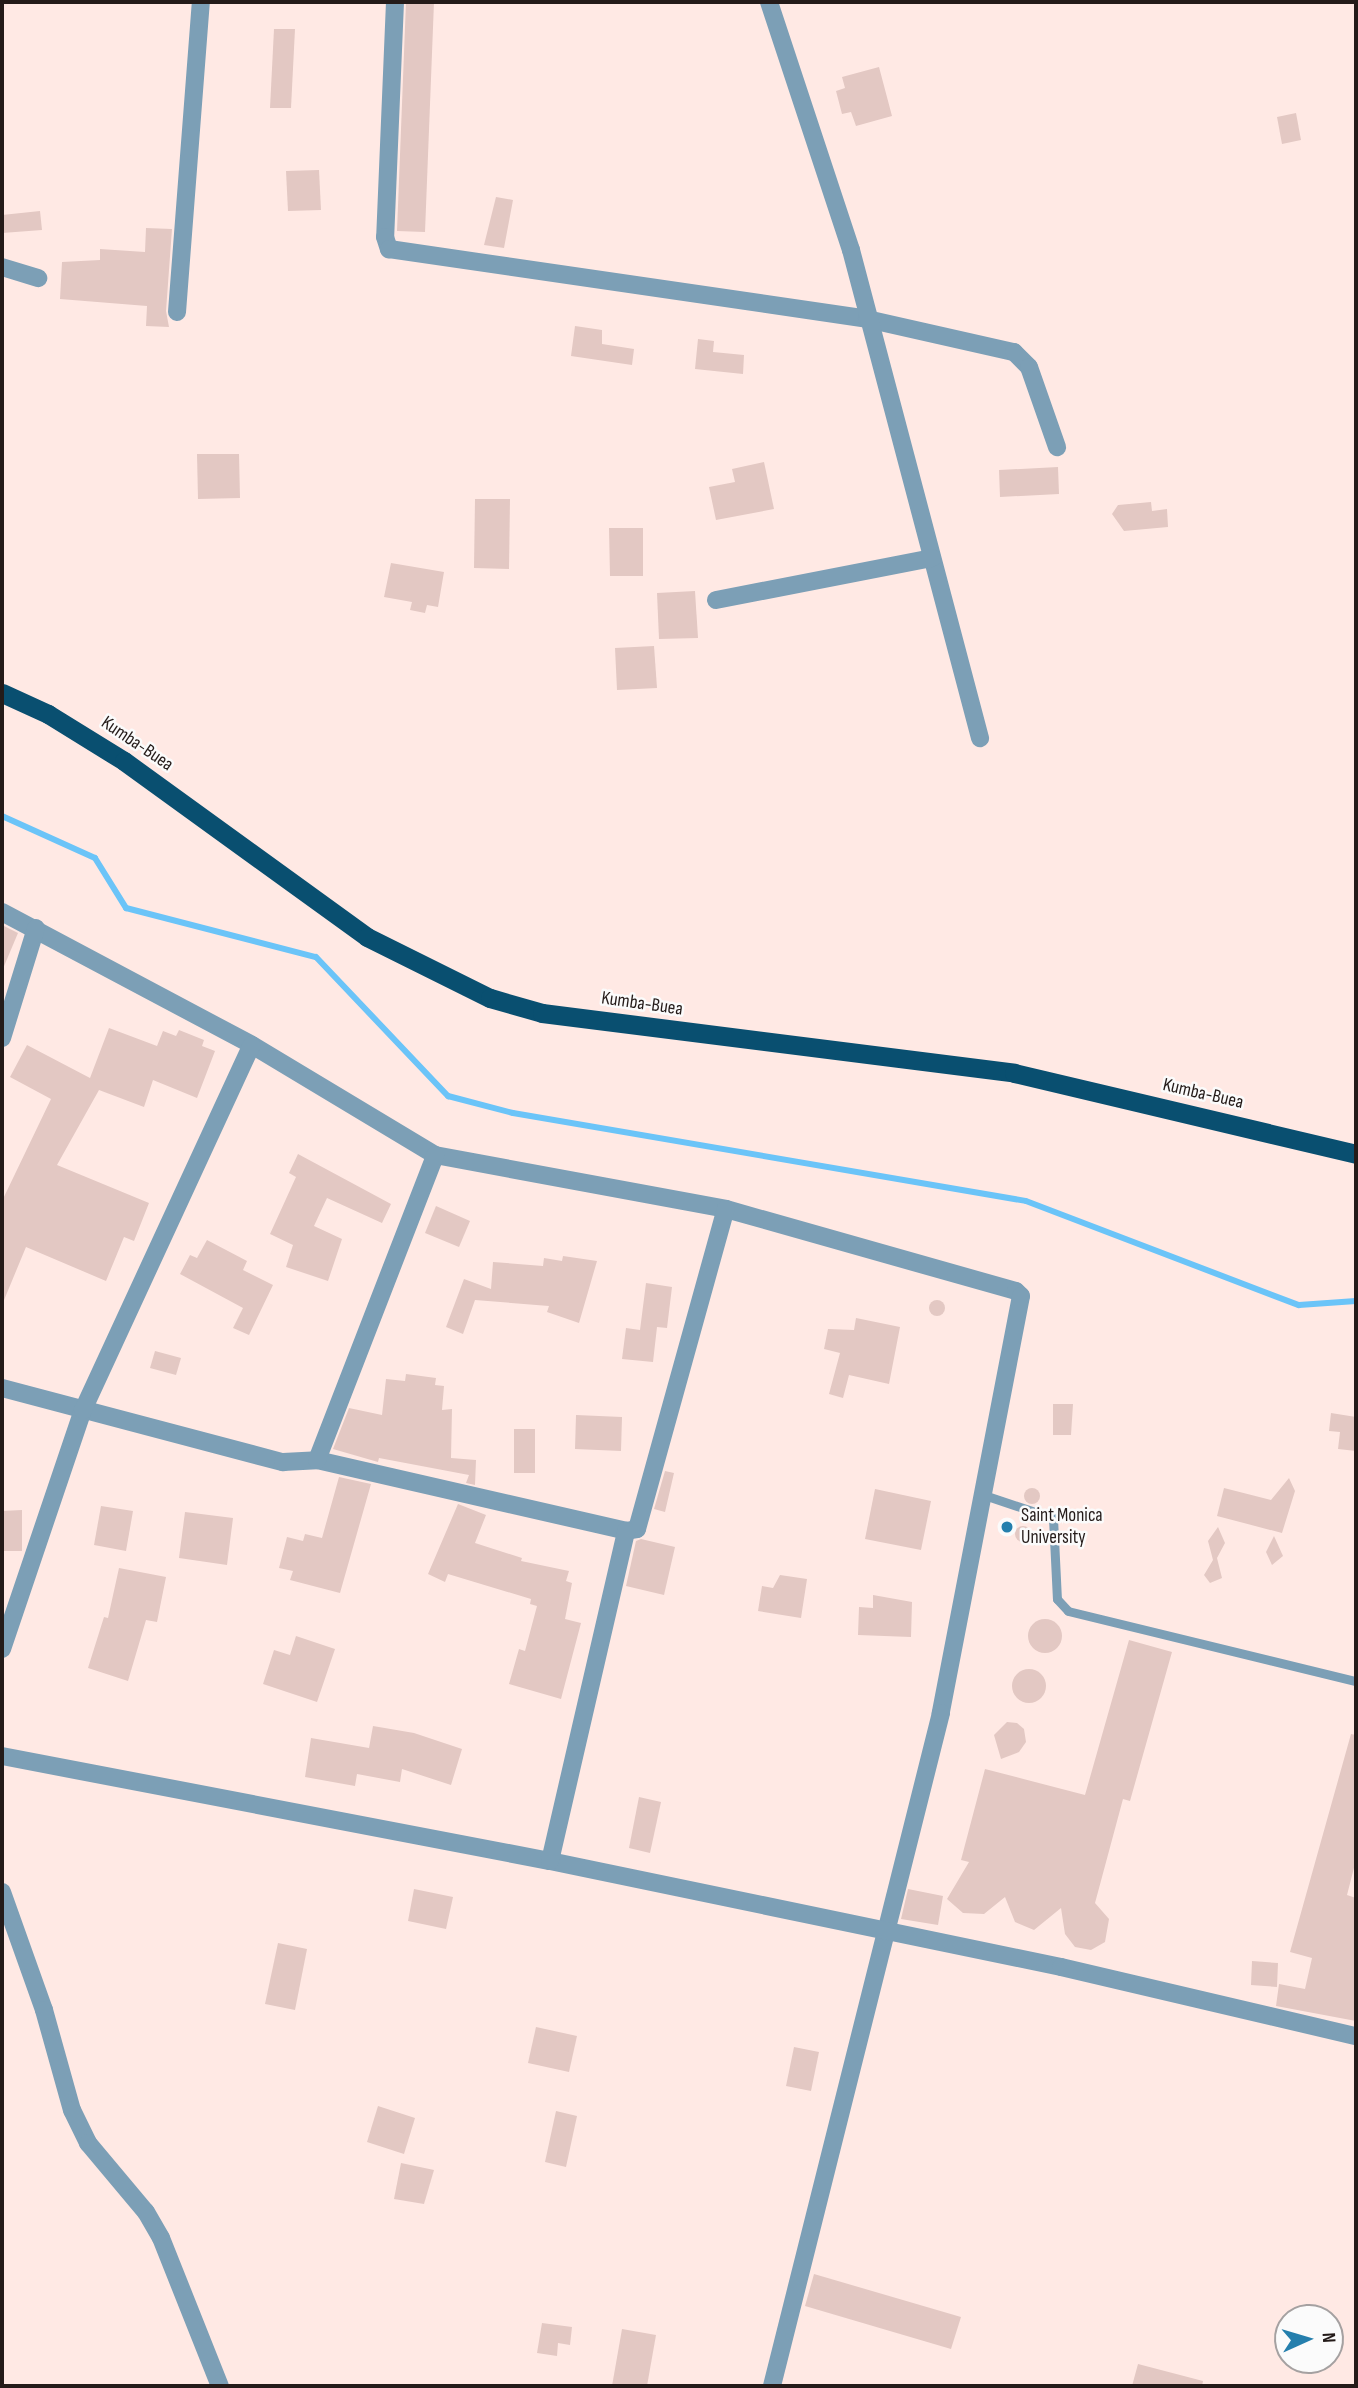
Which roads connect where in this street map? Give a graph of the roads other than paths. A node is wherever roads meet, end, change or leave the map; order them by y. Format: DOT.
graph roads {
  1 [pos="201,2"];
  2 [pos="395,2"];
  3 [pos="769,2"];
  4 [pos="2,267"];
  5 [pos="38,278"];
  6 [pos="177,312"];
  7 [pos="867,319"];
  8 [pos="1057,447"];
  9 [pos="932,558"];
  10 [pos="716,600"];
  11 [pos="2,693"];
  12 [pos="980,738"];
  13 [pos="2,912"];
  14 [pos="36,928"];
  15 [pos="2,1038"];
  16 [pos="253,1045"];
  17 [pos="435,1154"];
  18 [pos="1356,1154"];
  19 [pos="726,1209"];
  20 [pos="2,1388"];
  21 [pos="83,1410"];
  22 [pos="317,1460"];
  23 [pos="984,1495"];
  24 [pos="626,1531"];
  25 [pos="2,1649"];
  26 [pos="1356,1681"];
  27 [pos="2,1756"];
  28 [pos="550,1861"];
  29 [pos="2,1892"];
  30 [pos="888,1931"];
  31 [pos="1356,2036"];
  32 [pos="220,2386"];
  33 [pos="772,2386"];
  1 -- 6 [label="street"];
  2 -- 7 [label="street"];
  3 -- 7 [label="street"];
  4 -- 5 [label="street"];
  7 -- 8 [label="street"];
  7 -- 9 [label="street"];
  9 -- 10 [label="street"];
  9 -- 12 [label="street"];
  11 -- 18 [label="highway, Kumba-Buea"];
  13 -- 14 [label="street"];
  14 -- 15 [label="street"];
  14 -- 16 [label="street"];
  16 -- 17 [label="street"];
  16 -- 21 [label="street"];
  17 -- 19 [label="street"];
  17 -- 22 [label="street"];
  19 -- 23 [label="street"];
  19 -- 24 [label="street"];
  20 -- 21 [label="street"];
  21 -- 22 [label="street"];
  21 -- 25 [label="street"];
  22 -- 24 [label="street"];
  23 -- 26 [label="lane"];
  23 -- 30 [label="street"];
  24 -- 28 [label="street"];
  27 -- 28 [label="street"];
  28 -- 30 [label="street"];
  29 -- 32 [label="street"];
  30 -- 31 [label="street"];
  30 -- 33 [label="street"];
}
